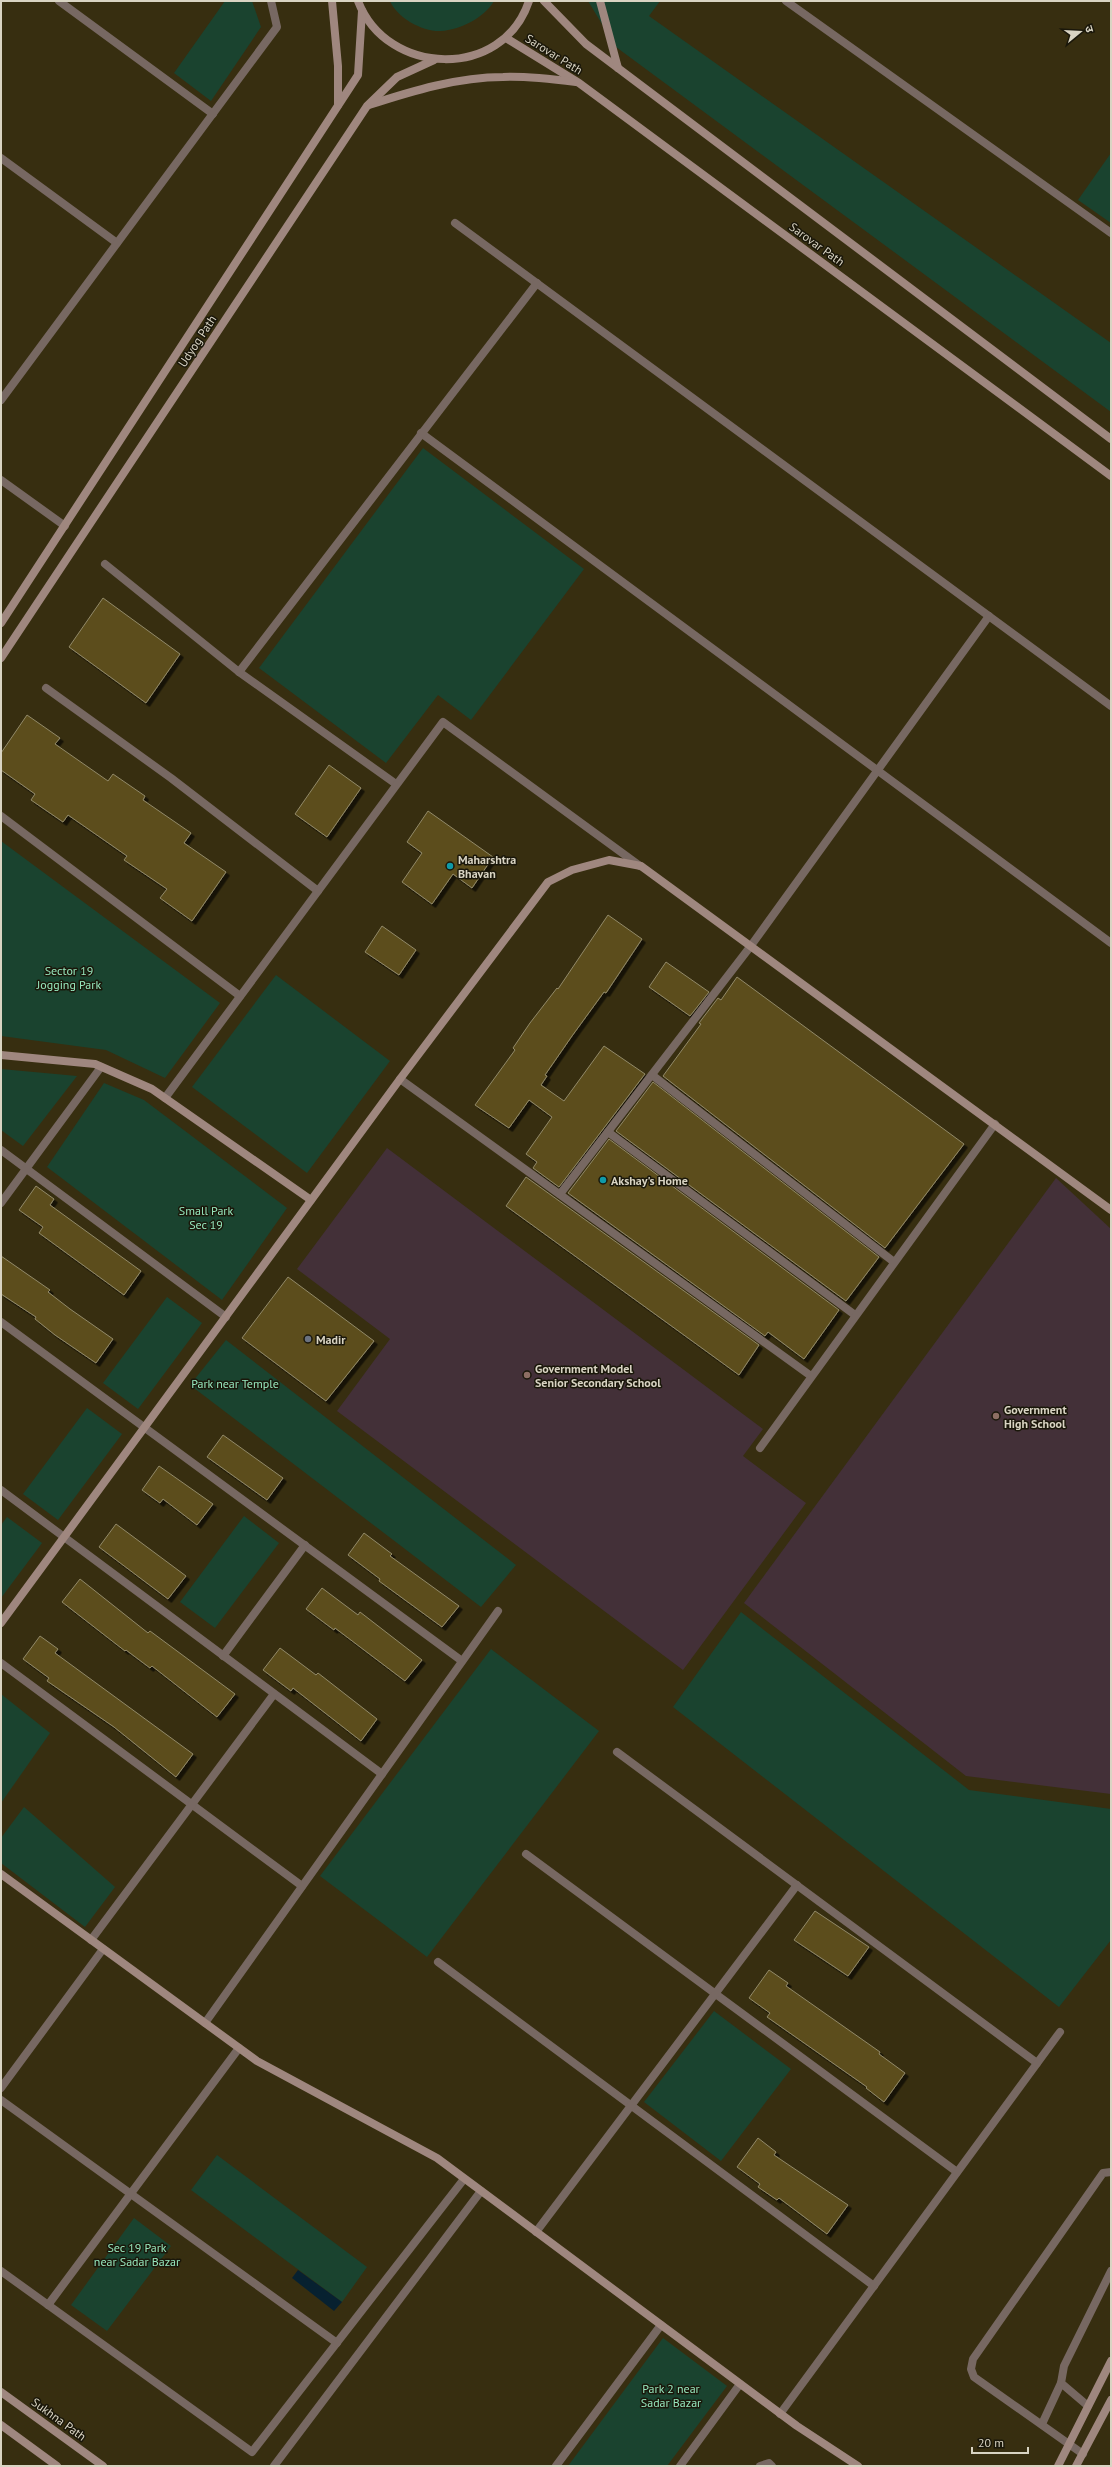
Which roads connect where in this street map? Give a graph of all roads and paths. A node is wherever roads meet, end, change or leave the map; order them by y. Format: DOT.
graph roads {
  1 [pos="59,1"];
  2 [pos="271,1"];
  3 [pos="332,1"];
  4 [pos="358,1"];
  5 [pos="529,1"];
  6 [pos="544,1"];
  7 [pos="600,1"];
  8 [pos="786,1"];
  9 [pos="362,11"];
  10 [pos="506,38"];
  11 [pos="434,60"];
  12 [pos="618,68"];
  13 [pos="579,83"];
  14 [pos="338,105"];
  15 [pos="367,106"];
  16 [pos="213,114"];
  17 [pos="1,158"];
  18 [pos="455,223"];
  19 [pos="1111,233"];
  20 [pos="117,243"];
  21 [pos="537,283"];
  22 [pos="1,400"];
  23 [pos="421,434"];
  24 [pos="1111,439"];
  25 [pos="1111,476"];
  26 [pos="1,480"];
  27 [pos="65,526"];
  28 [pos="105,564"];
  29 [pos="989,616"];
  30 [pos="1,624"];
  31 [pos="1,658"];
  32 [pos="239,672"];
  33 [pos="46,688"];
  34 [pos="1111,706"];
  35 [pos="877,771"];
  36 [pos="396,784"];
  37 [pos="1,816"];
  38 [pos="640,866"];
  39 [pos="318,890"];
  40 [pos="1111,943"];
  41 [pos="750,947"];
  42 [pos="240,996"];
  43 [pos="1,1055"];
  44 [pos="101,1067"];
  45 [pos="652,1075"];
  46 [pos="400,1079"];
  47 [pos="165,1098"];
  48 [pos="995,1124"];
  49 [pos="608,1132"];
  50 [pos="1,1150"];
  51 [pos="26,1169"];
  52 [pos="560,1194"];
  53 [pos="311,1200"];
  54 [pos="1,1204"];
  55 [pos="1111,1210"];
  56 [pos="894,1262"];
  57 [pos="855,1315"];
  58 [pos="226,1317"];
  59 [pos="1,1322"];
  60 [pos="811,1376"];
  61 [pos="144,1428"];
  62 [pos="760,1448"];
  63 [pos="1,1490"];
  64 [pos="64,1537"];
  65 [pos="305,1546"];
  66 [pos="498,1611"];
  67 [pos="1,1623"];
  68 [pos="223,1656"];
  69 [pos="462,1661"];
  70 [pos="1,1663"];
  71 [pos="274,1694"];
  72 [pos="617,1752"];
  73 [pos="382,1774"];
  74 [pos="192,1804"];
  75 [pos="526,1854"];
  76 [pos="1,1874"];
  77 [pos="797,1885"];
  78 [pos="302,1886"];
  79 [pos="91,1940"];
  80 [pos="103,1948"];
  81 [pos="438,1962"];
  82 [pos="715,1993"];
  83 [pos="204,2023"];
  84 [pos="1060,2032"];
  85 [pos="239,2048"];
  86 [pos="1038,2063"];
  87 [pos="1,2088"];
  88 [pos="1,2100"];
  89 [pos="631,2106"];
  90 [pos="957,2172"];
  91 [pos="1111,2172"];
  92 [pos="464,2179"];
  93 [pos="481,2191"];
  94 [pos="130,2193"];
  95 [pos="536,2232"];
  96 [pos="1,2271"];
  97 [pos="1111,2271"];
  98 [pos="874,2286"];
  99 [pos="48,2304"];
  100 [pos="661,2325"];
  101 [pos="337,2343"];
  102 [pos="1111,2361"];
  103 [pos="1061,2383"];
  104 [pos="740,2384"];
  105 [pos="1,2392"];
  106 [pos="1111,2400"];
  107 [pos="1088,2406"];
  108 [pos="780,2414"];
  109 [pos="1042,2424"];
  110 [pos="1,2425"];
  111 [pos="1070,2444"];
  112 [pos="1083,2454"];
  113 [pos="57,2466"];
  114 [pos="103,2466"];
  115 [pos="274,2466"];
  116 [pos="556,2466"];
  117 [pos="680,2466"];
  118 [pos="760,2466"];
  119 [pos="772,2466"];
  120 [pos="858,2466"];
  121 [pos="1058,2466"];
  122 [pos="1076,2466"];
  1 -- 16 [label="street"];
  2 -- 16 [label="street"];
  3 -- 14 [label="main road"];
  4 -- 9 [label="main road"];
  5 -- 10 [label="main road"];
  6 -- 12 [label="main road, Sarovar Path"];
  7 -- 12 [label="main road"];
  8 -- 19 [label="street"];
  9 -- 11 [label="main road"];
  9 -- 14 [label="main road, Udyog Path"];
  10 -- 11 [label="main road"];
  10 -- 13 [label="main road, Sarovar Path"];
  11 -- 15 [label="main road, Udyog Path"];
  12 -- 24 [label="main road, Sarovar Path"];
  13 -- 15 [label="main road"];
  13 -- 25 [label="main road, Sarovar Path"];
  14 -- 27 [label="main road, Udyog Path"];
  15 -- 31 [label="main road, Udyog Path"];
  16 -- 20 [label="street"];
  17 -- 20 [label="street"];
  18 -- 21 [label="street"];
  20 -- 22 [label="street"];
  21 -- 23 [label="street"];
  21 -- 29 [label="street"];
  23 -- 32 [label="street"];
  23 -- 35 [label="street"];
  26 -- 27 [label="street"];
  27 -- 30 [label="main road, Udyog Path"];
  28 -- 32 [label="street"];
  29 -- 34 [label="street"];
  29 -- 35 [label="street"];
  32 -- 36 [label="street"];
  33 -- 39 [label="street"];
  35 -- 40 [label="street"];
  35 -- 41 [label="street"];
  36 -- 38 [label="street"];
  36 -- 39 [label="street"];
  37 -- 42 [label="street"];
  38 -- 41 [label="main road"];
  38 -- 46 [label="main road"];
  39 -- 42 [label="street"];
  41 -- 45 [label="street"];
  41 -- 48 [label="main road"];
  42 -- 47 [label="street"];
  43 -- 44 [label="main road"];
  44 -- 47 [label="main road"];
  44 -- 51 [label="street"];
  45 -- 49 [label="street"];
  45 -- 56 [label="street"];
  46 -- 52 [label="street"];
  46 -- 53 [label="main road"];
  47 -- 53 [label="main road"];
  48 -- 55 [label="main road"];
  48 -- 56 [label="street"];
  49 -- 52 [label="street"];
  49 -- 57 [label="street"];
  50 -- 51 [label="street"];
  51 -- 54 [label="street"];
  51 -- 58 [label="street"];
  52 -- 60 [label="street"];
  53 -- 58 [label="main road"];
  56 -- 57 [label="street"];
  57 -- 60 [label="street"];
  58 -- 61 [label="main road"];
  59 -- 61 [label="street"];
  60 -- 62 [label="street"];
  61 -- 64 [label="main road"];
  61 -- 65 [label="street"];
  63 -- 64 [label="street"];
  64 -- 67 [label="main road"];
  64 -- 68 [label="street"];
  65 -- 68 [label="street"];
  65 -- 69 [label="street"];
  66 -- 69 [label="street"];
  68 -- 71 [label="street"];
  69 -- 73 [label="street"];
  70 -- 74 [label="street"];
  71 -- 73 [label="street"];
  71 -- 74 [label="street"];
  72 -- 77 [label="street"];
  73 -- 78 [label="street"];
  74 -- 78 [label="street"];
  74 -- 79 [label="street"];
  75 -- 82 [label="street"];
  76 -- 79 [label="main road"];
  77 -- 82 [label="street"];
  77 -- 86 [label="street"];
  78 -- 83 [label="street"];
  79 -- 80 [label="main road"];
  80 -- 83 [label="main road"];
  80 -- 87 [label="street"];
  81 -- 89 [label="street"];
  82 -- 89 [label="street"];
  82 -- 90 [label="street"];
  83 -- 85 [label="main road"];
  84 -- 86 [label="street"];
  85 -- 92 [label="main road"];
  85 -- 94 [label="street"];
  86 -- 90 [label="street"];
  88 -- 94 [label="street"];
  89 -- 95 [label="street"];
  89 -- 98 [label="street"];
  90 -- 98 [label="street"];
  91 -- 109 [label="street"];
  92 -- 93 [label="main road"];
  92 -- 101 [label="street"];
  93 -- 95 [label="main road"];
  93 -- 115 [label="street"];
  94 -- 99 [label="street"];
  94 -- 101 [label="street"];
  95 -- 100 [label="main road"];
  96 -- 99 [label="street"];
  97 -- 103 [label="street"];
  98 -- 108 [label="street"];
  99 -- 101 [label="street"];
  100 -- 104 [label="main road"];
  100 -- 116 [label="street"];
  102 -- 107 [label="main road"];
  103 -- 107 [label="street"];
  103 -- 109 [label="street"];
  104 -- 108 [label="main road"];
  104 -- 117 [label="street"];
  105 -- 114 [label="main road, Sukhna Path"];
  106 -- 112 [label="main road"];
  107 -- 111 [label="main road"];
  108 -- 120 [label="main road"];
  109 -- 111 [label="street"];
  110 -- 113 [label="main road"];
  111 -- 112 [label="street"];
  111 -- 121 [label="main road"];
  112 -- 122 [label="main road"];
  118 -- 119 [label="street"];
}
